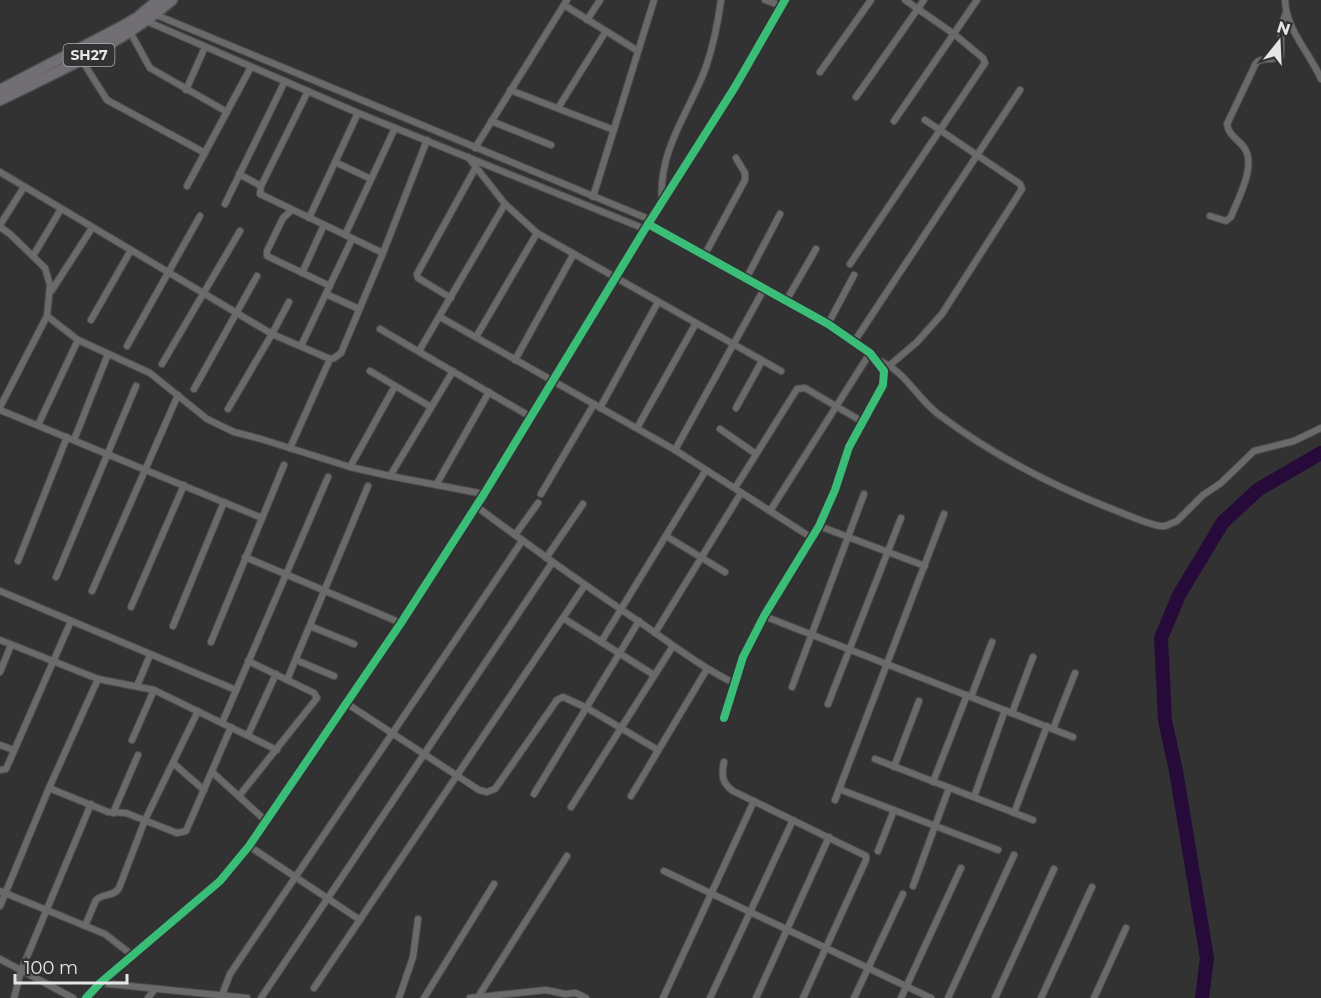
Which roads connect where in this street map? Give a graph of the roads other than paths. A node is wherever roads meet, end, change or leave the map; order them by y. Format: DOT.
graph roads {
  1 [pos="158,0"];
  2 [pos="172,0"];
  3 [pos="600,0"];
  4 [pos="654,0"];
  5 [pos="721,0"];
  6 [pos="765,0"];
  7 [pos="871,0"];
  8 [pos="905,0"];
  9 [pos="924,0"];
  10 [pos="977,0"];
  11 [pos="1285,0"];
  12 [pos="565,3"];
  13 [pos="783,3"];
  14 [pos="918,9"];
  15 [pos="1286,13"];
  16 [pos="146,16"];
  17 [pos="587,20"];
  18 [pos="128,28"];
  19 [pos="606,31"];
  20 [pos="954,34"];
  21 [pos="206,47"];
  22 [pos="638,51"];
  23 [pos="81,59"];
  24 [pos="251,67"];
  25 [pos="820,72"];
  26 [pos="1321,80"];
  27 [pos="285,81"];
  28 [pos="0,90"];
  29 [pos="186,90"];
  30 [pos="510,90"];
  31 [pos="1020,90"];
  32 [pos="308,91"];
  33 [pos="856,97"];
  34 [pos="0,100"];
  35 [pos="558,108"];
  36 [pos="227,112"];
  37 [pos="358,112"];
  38 [pos="925,120"];
  39 [pos="491,121"];
  40 [pos="894,121"];
  41 [pos="395,128"];
  42 [pos="614,130"];
  43 [pos="941,130"];
  44 [pos="427,140"];
  45 [pos="551,145"];
  46 [pos="475,148"];
  47 [pos="205,153"];
  48 [pos="976,154"];
  49 [pos="468,156"];
  50 [pos="736,158"];
  51 [pos="335,162"];
  52 [pos="476,167"];
  53 [pos="0,172"];
  54 [pos="239,174"];
  55 [pos="371,179"];
  56 [pos="187,186"];
  57 [pos="261,186"];
  58 [pos="24,187"];
  59 [pos="593,197"];
  60 [pos="663,201"];
  61 [pos="225,204"];
  62 [pos="506,204"];
  63 [pos="61,209"];
  64 [pos="292,210"];
  65 [pos="780,214"];
  66 [pos="200,216"];
  67 [pos="1210,216"];
  68 [pos="309,218"];
  69 [pos="648,224"];
  70 [pos="324,225"];
  71 [pos="0,226"];
  72 [pos="92,228"];
  73 [pos="240,231"];
  74 [pos="537,233"];
  75 [pos="345,235"];
  76 [pos="352,238"];
  77 [pos="816,249"];
  78 [pos="131,250"];
  79 [pos="383,253"];
  80 [pos="573,255"];
  81 [pos="33,256"];
  82 [pos="704,256"];
  83 [pos="850,264"];
  84 [pos="168,272"];
  85 [pos="302,273"];
  86 [pos="854,275"];
  87 [pos="257,276"];
  88 [pos="615,278"];
  89 [pos="746,279"];
  90 [pos="330,286"];
  91 [pos="764,289"];
  92 [pos="203,292"];
  93 [pos="50,293"];
  94 [pos="326,294"];
  95 [pos="451,298"];
  96 [pos="786,301"];
  97 [pos="288,302"];
  98 [pos="658,302"];
  99 [pos="359,309"];
  100 [pos="237,312"];
  101 [pos="46,316"];
  102 [pos="440,317"];
  103 [pos="91,320"];
  104 [pos="696,323"];
  105 [pos="828,324"];
  106 [pos="380,329"];
  107 [pos="272,334"];
  108 [pos="476,337"];
  109 [pos="78,340"];
  110 [pos="854,342"];
  111 [pos="734,345"];
  112 [pos="127,346"];
  113 [pos="301,346"];
  114 [pos="419,351"];
  115 [pos="870,353"];
  116 [pos="108,354"];
  117 [pos="330,359"];
  118 [pos="515,360"];
  119 [pos="876,360"];
  120 [pos="762,361"];
  121 [pos="162,364"];
  122 [pos="890,365"];
  123 [pos="370,371"];
  124 [pos="453,371"];
  125 [pos="782,371"];
  126 [pos="552,381"];
  127 [pos="136,386"];
  128 [pos="395,386"];
  129 [pos="194,389"];
  130 [pos="489,392"];
  131 [pos="178,396"];
  132 [pos="597,406"];
  133 [pos="431,407"];
  134 [pos="837,407"];
  135 [pos="0,408"];
  136 [pos="736,408"];
  137 [pos="228,409"];
  138 [pos="531,417"];
  139 [pos="863,422"];
  140 [pos="38,425"];
  141 [pos="637,428"];
  142 [pos="1321,428"];
  143 [pos="720,429"];
  144 [pos="67,437"];
  145 [pos="74,440"];
  146 [pos="290,447"];
  147 [pos="675,450"];
  148 [pos="108,454"];
  149 [pos="756,454"];
  150 [pos="284,465"];
  151 [pos="350,467"];
  152 [pos="144,469"];
  153 [pos="706,470"];
  154 [pos="390,476"];
  155 [pos="328,477"];
  156 [pos="184,485"];
  157 [pos="436,485"];
  158 [pos="368,486"];
  159 [pos="738,490"];
  160 [pos="484,494"];
  161 [pos="541,494"];
  162 [pos="864,494"];
  163 [pos="224,501"];
  164 [pos="538,504"];
  165 [pos="582,504"];
  166 [pos="476,506"];
  167 [pos="770,511"];
  168 [pos="944,514"];
  169 [pos="262,518"];
  170 [pos="901,518"];
  171 [pos="819,526"];
  172 [pos="515,535"];
  173 [pos="666,536"];
  174 [pos="848,537"];
  175 [pos="812,538"];
  176 [pos="522,541"];
  177 [pos="888,552"];
  178 [pos="245,557"];
  179 [pos="701,557"];
  180 [pos="549,560"];
  181 [pos="18,561"];
  182 [pos="925,566"];
  183 [pos="725,572"];
  184 [pos="285,575"];
  185 [pos="56,577"];
  186 [pos="585,585"];
  187 [pos="0,591"];
  188 [pos="92,591"];
  189 [pos="325,591"];
  190 [pos="131,608"];
  191 [pos="621,610"];
  192 [pos="764,616"];
  193 [pos="563,618"];
  194 [pos="71,621"];
  195 [pos="639,621"];
  196 [pos="401,622"];
  197 [pos="173,626"];
  198 [pos="310,626"];
  199 [pos="655,633"];
  200 [pos="812,635"];
  201 [pos="0,640"];
  202 [pos="211,642"];
  203 [pos="601,642"];
  204 [pos="992,642"];
  205 [pos="354,644"];
  206 [pos="11,645"];
  207 [pos="673,646"];
  208 [pos="850,650"];
  209 [pos="619,654"];
  210 [pos="150,655"];
  211 [pos="1033,657"];
  212 [pos="296,660"];
  213 [pos="249,661"];
  214 [pos="54,662"];
  215 [pos="887,664"];
  216 [pos="707,669"];
  217 [pos="0,672"];
  218 [pos="1075,673"];
  219 [pos="276,674"];
  220 [pos="654,675"];
  221 [pos="334,676"];
  222 [pos="98,679"];
  223 [pos="287,680"];
  224 [pos="734,683"];
  225 [pos="137,686"];
  226 [pos="792,687"];
  227 [pos="154,690"];
  228 [pos="236,690"];
  229 [pos="969,696"];
  230 [pos="919,701"];
  231 [pos="346,703"];
  232 [pos="828,704"];
  233 [pos="587,708"];
  234 [pos="198,711"];
  235 [pos="1009,711"];
  236 [pos="724,718"];
  237 [pos="222,723"];
  238 [pos="231,727"];
  239 [pos="621,728"];
  240 [pos="1050,728"];
  241 [pos="392,733"];
  242 [pos="248,735"];
  243 [pos="1073,736"];
  244 [pos="132,740"];
  245 [pos="0,745"];
  246 [pos="14,750"];
  247 [pos="277,750"];
  248 [pos="658,750"];
  249 [pos="425,754"];
  250 [pos="138,755"];
  251 [pos="875,759"];
  252 [pos="724,762"];
  253 [pos="172,763"];
  254 [pos="894,767"];
  255 [pos="0,770"];
  256 [pos="213,772"];
  257 [pos="457,775"];
  258 [pos="933,782"];
  259 [pos="49,788"];
  260 [pos="949,788"];
  261 [pos="839,789"];
  262 [pos="204,790"];
  263 [pos="534,794"];
  264 [pos="239,796"];
  265 [pos="631,796"];
  266 [pos="974,797"];
  267 [pos="835,800"];
  268 [pos="754,801"];
  269 [pos="91,804"];
  270 [pos="571,807"];
  271 [pos="894,810"];
  272 [pos="112,813"];
  273 [pos="1014,813"];
  274 [pos="145,819"];
  275 [pos="1033,819"];
  276 [pos="793,820"];
  277 [pos="266,821"];
  278 [pos="935,826"];
  279 [pos="830,837"];
  280 [pos="249,846"];
  281 [pos="998,850"];
  282 [pos="878,851"];
  283 [pos="1014,855"];
  284 [pos="567,856"];
  285 [pos="962,868"];
  286 [pos="1054,869"];
  287 [pos="664,871"];
  288 [pos="296,878"];
  289 [pos="494,884"];
  290 [pos="913,886"];
  291 [pos="1092,887"];
  292 [pos="2,892"];
  293 [pos="903,894"];
  294 [pos="712,895"];
  295 [pos="328,899"];
  296 [pos="0,906"];
  297 [pos="47,910"];
  298 [pos="750,912"];
  299 [pos="418,919"];
  300 [pos="360,920"];
  301 [pos="85,926"];
  302 [pos="1126,928"];
  303 [pos="788,931"];
  304 [pos="826,949"];
  305 [pos="132,955"];
  306 [pos="0,959"];
  307 [pos="867,969"];
  308 [pos="21,971"];
  309 [pos="100,983"];
  310 [pos="314,987"];
  311 [pos="906,987"];
  312 [pos="154,989"];
  313 [pos="199,995"];
  314 [pos="222,995"];
  315 [pos="514,995"];
  316 [pos="565,995"];
  317 [pos="478,997"];
  318 [pos="14,998"];
  319 [pos="73,998"];
  320 [pos="86,998"];
  321 [pos="148,998"];
  322 [pos="244,998"];
  323 [pos="261,998"];
  324 [pos="399,998"];
  325 [pos="424,998"];
  326 [pos="470,998"];
  327 [pos="586,998"];
  328 [pos="663,998"];
  329 [pos="710,998"];
  330 [pos="756,998"];
  331 [pos="803,998"];
  332 [pos="854,998"];
  333 [pos="901,998"];
  334 [pos="931,998"];
  335 [pos="948,998"];
  336 [pos="995,998"];
  337 [pos="1041,998"];
  338 [pos="1094,998"];
  1 -- 16 [label="main road, SH27"];
  2 -- 16 [label="main road, SH27"];
  3 -- 17 [label="street"];
  4 -- 22 [label="street"];
  5 -- 60 [label="street"];
  6 -- 13 [label="street"];
  7 -- 25 [label="street"];
  8 -- 14 [label="street"];
  9 -- 14 [label="street"];
  10 -- 20 [label="street"];
  11 -- 15 [label="street"];
  12 -- 17 [label="street"];
  12 -- 30 [label="street"];
  13 -- 60 [label="street"];
  14 -- 20 [label="street"];
  14 -- 33 [label="street"];
  15 -- 26 [label="street"];
  15 -- 67 [label="street"];
  16 -- 18 [label="main road, SH27"];
  16 -- 21 [label="street"];
  16 -- 46 [label="street"];
  17 -- 19 [label="street"];
  18 -- 23 [label="main road, SH27"];
  18 -- 28 [label="main road, SH27"];
  18 -- 29 [label="street"];
  19 -- 22 [label="street"];
  19 -- 35 [label="street"];
  20 -- 40 [label="street"];
  20 -- 43 [label="street"];
  21 -- 24 [label="street"];
  21 -- 29 [label="street"];
  22 -- 42 [label="street"];
  23 -- 34 [label="main road, SH27"];
  23 -- 47 [label="street"];
  24 -- 27 [label="street"];
  24 -- 36 [label="street"];
  27 -- 32 [label="street"];
  27 -- 54 [label="street"];
  29 -- 36 [label="street"];
  30 -- 35 [label="street"];
  30 -- 39 [label="street"];
  31 -- 48 [label="street"];
  32 -- 37 [label="street"];
  32 -- 57 [label="street"];
  35 -- 42 [label="street"];
  36 -- 47 [label="street"];
  37 -- 41 [label="street"];
  37 -- 51 [label="street"];
  38 -- 43 [label="street"];
  39 -- 45 [label="street"];
  39 -- 46 [label="street"];
  41 -- 44 [label="street"];
  41 -- 55 [label="street"];
  42 -- 59 [label="street"];
  43 -- 48 [label="street"];
  43 -- 83 [label="street"];
  44 -- 49 [label="street"];
  44 -- 79 [label="street"];
  46 -- 59 [label="street"];
  47 -- 56 [label="street"];
  48 -- 110 [label="street"];
  48 -- 122 [label="street"];
  49 -- 52 [label="street"];
  49 -- 69 [label="street"];
  50 -- 82 [label="street"];
  51 -- 55 [label="street"];
  51 -- 68 [label="street"];
  52 -- 62 [label="street"];
  52 -- 95 [label="street"];
  53 -- 58 [label="street"];
  54 -- 57 [label="street"];
  54 -- 61 [label="street"];
  55 -- 75 [label="street"];
  57 -- 64 [label="street"];
  58 -- 63 [label="street"];
  58 -- 71 [label="street"];
  59 -- 69 [label="street"];
  60 -- 69 [label="street"];
  62 -- 74 [label="street"];
  62 -- 95 [label="street"];
  63 -- 72 [label="street"];
  63 -- 81 [label="street"];
  64 -- 68 [label="street"];
  64 -- 85 [label="street"];
  65 -- 89 [label="street"];
  66 -- 84 [label="street"];
  68 -- 70 [label="street"];
  69 -- 82 [label="street"];
  69 -- 88 [label="street"];
  70 -- 75 [label="street"];
  70 -- 85 [label="street"];
  71 -- 81 [label="street"];
  72 -- 78 [label="street"];
  72 -- 93 [label="street"];
  73 -- 92 [label="street"];
  74 -- 80 [label="street"];
  74 -- 108 [label="street"];
  75 -- 76 [label="street"];
  76 -- 79 [label="street"];
  76 -- 90 [label="street"];
  77 -- 96 [label="street"];
  78 -- 84 [label="street"];
  78 -- 103 [label="street"];
  79 -- 99 [label="street"];
  80 -- 88 [label="street"];
  80 -- 118 [label="street"];
  81 -- 93 [label="street"];
  82 -- 89 [label="street"];
  84 -- 92 [label="street"];
  84 -- 112 [label="street"];
  85 -- 90 [label="street"];
  86 -- 105 [label="street"];
  87 -- 100 [label="street"];
  88 -- 98 [label="street"];
  88 -- 126 [label="street"];
  89 -- 91 [label="street"];
  90 -- 94 [label="street"];
  91 -- 96 [label="street"];
  91 -- 111 [label="street"];
  92 -- 100 [label="street"];
  92 -- 121 [label="street"];
  93 -- 101 [label="street"];
  94 -- 99 [label="street"];
  94 -- 113 [label="street"];
  95 -- 102 [label="street"];
  96 -- 105 [label="street"];
  97 -- 107 [label="street"];
  98 -- 104 [label="street"];
  98 -- 132 [label="street"];
  99 -- 117 [label="street"];
  100 -- 107 [label="street"];
  100 -- 129 [label="street"];
  101 -- 109 [label="street"];
  101 -- 135 [label="street"];
  102 -- 108 [label="street"];
  102 -- 114 [label="street"];
  104 -- 111 [label="street"];
  104 -- 141 [label="street"];
  105 -- 110 [label="street"];
  106 -- 114 [label="street"];
  107 -- 113 [label="street"];
  107 -- 137 [label="street"];
  108 -- 118 [label="street"];
  109 -- 116 [label="street"];
  109 -- 140 [label="street"];
  110 -- 115 [label="street"];
  111 -- 120 [label="street"];
  111 -- 147 [label="street"];
  113 -- 117 [label="street"];
  114 -- 124 [label="street"];
  115 -- 119 [label="street"];
  115 -- 134 [label="street"];
  116 -- 131 [label="street"];
  116 -- 145 [label="street"];
  117 -- 146 [label="street"];
  118 -- 126 [label="street"];
  119 -- 122 [label="street"];
  119 -- 139 [label="street"];
  120 -- 125 [label="street"];
  120 -- 136 [label="street"];
  122 -- 142 [label="street"];
  123 -- 128 [label="street"];
  124 -- 130 [label="street"];
  124 -- 133 [label="street"];
  126 -- 132 [label="street"];
  126 -- 138 [label="street"];
  127 -- 148 [label="street"];
  128 -- 133 [label="street"];
  128 -- 151 [label="street"];
  130 -- 138 [label="street"];
  130 -- 157 [label="street"];
  131 -- 146 [label="street"];
  131 -- 152 [label="street"];
  132 -- 141 [label="street"];
  132 -- 161 [label="street"];
  133 -- 154 [label="street"];
  134 -- 139 [label="street"];
  134 -- 149 [label="street"];
  134 -- 167 [label="street"];
  135 -- 140 [label="street"];
  138 -- 160 [label="street"];
  139 -- 171 [label="street"];
  140 -- 144 [label="street"];
  141 -- 147 [label="street"];
  143 -- 149 [label="street"];
  144 -- 145 [label="street"];
  144 -- 181 [label="street"];
  145 -- 148 [label="street"];
  146 -- 151 [label="street"];
  147 -- 153 [label="street"];
  148 -- 152 [label="street"];
  148 -- 185 [label="street"];
  149 -- 159 [label="street"];
  150 -- 169 [label="street"];
  151 -- 154 [label="street"];
  152 -- 156 [label="street"];
  152 -- 188 [label="street"];
  153 -- 159 [label="street"];
  153 -- 173 [label="street"];
  154 -- 157 [label="street"];
  155 -- 184 [label="street"];
  156 -- 163 [label="street"];
  156 -- 190 [label="street"];
  157 -- 160 [label="street"];
  158 -- 189 [label="street"];
  159 -- 167 [label="street"];
  159 -- 179 [label="street"];
  160 -- 166 [label="street"];
  162 -- 174 [label="street"];
  163 -- 169 [label="street"];
  163 -- 197 [label="street"];
  164 -- 172 [label="street"];
  165 -- 180 [label="street"];
  166 -- 172 [label="street"];
  166 -- 196 [label="street"];
  167 -- 175 [label="street"];
  168 -- 182 [label="street"];
  169 -- 178 [label="street"];
  170 -- 177 [label="street"];
  171 -- 174 [label="street"];
  171 -- 175 [label="street"];
  172 -- 176 [label="street"];
  173 -- 179 [label="street"];
  173 -- 191 [label="street"];
  174 -- 177 [label="street"];
  174 -- 200 [label="street"];
  175 -- 192 [label="street"];
  176 -- 180 [label="street"];
  176 -- 241 [label="street"];
  177 -- 182 [label="street"];
  177 -- 208 [label="street"];
  178 -- 184 [label="street"];
  178 -- 202 [label="street"];
  179 -- 183 [label="street"];
  179 -- 199 [label="street"];
  180 -- 186 [label="street"];
  180 -- 249 [label="street"];
  182 -- 215 [label="street"];
  184 -- 189 [label="street"];
  184 -- 213 [label="street"];
  186 -- 191 [label="street"];
  186 -- 193 [label="street"];
  187 -- 194 [label="street"];
  189 -- 196 [label="street"];
  189 -- 198 [label="street"];
  191 -- 195 [label="street"];
  191 -- 203 [label="street"];
  192 -- 200 [label="street"];
  192 -- 224 [label="street"];
  193 -- 203 [label="street"];
  193 -- 257 [label="street"];
  194 -- 210 [label="street"];
  194 -- 214 [label="street"];
  195 -- 199 [label="street"];
  195 -- 209 [label="street"];
  196 -- 231 [label="street"];
  198 -- 205 [label="street"];
  198 -- 212 [label="street"];
  199 -- 207 [label="street"];
  200 -- 208 [label="street"];
  200 -- 226 [label="street"];
  201 -- 206 [label="street"];
  203 -- 209 [label="street"];
  204 -- 229 [label="street"];
  206 -- 214 [label="street"];
  206 -- 217 [label="street"];
  207 -- 216 [label="street"];
  207 -- 220 [label="street"];
  208 -- 215 [label="street"];
  208 -- 232 [label="street"];
  209 -- 220 [label="street"];
  209 -- 233 [label="street"];
  210 -- 225 [label="street"];
  210 -- 228 [label="street"];
  211 -- 235 [label="street"];
  212 -- 221 [label="street"];
  212 -- 223 [label="street"];
  213 -- 219 [label="street"];
  213 -- 228 [label="street"];
  214 -- 222 [label="street"];
  214 -- 246 [label="street"];
  215 -- 229 [label="street"];
  215 -- 261 [label="street"];
  216 -- 224 [label="street"];
  216 -- 248 [label="street"];
  218 -- 240 [label="street"];
  219 -- 223 [label="street"];
  219 -- 242 [label="street"];
  220 -- 239 [label="street"];
  222 -- 225 [label="street"];
  222 -- 259 [label="street"];
  223 -- 247 [label="street"];
  224 -- 236 [label="street"];
  225 -- 227 [label="street"];
  227 -- 234 [label="street"];
  227 -- 244 [label="street"];
  228 -- 237 [label="street"];
  229 -- 235 [label="street"];
  229 -- 258 [label="street"];
  230 -- 254 [label="street"];
  231 -- 241 [label="street"];
  231 -- 277 [label="street"];
  233 -- 239 [label="street"];
  233 -- 257 [label="street"];
  233 -- 263 [label="street"];
  234 -- 237 [label="street"];
  234 -- 253 [label="street"];
  235 -- 240 [label="street"];
  235 -- 266 [label="street"];
  237 -- 238 [label="street"];
  238 -- 242 [label="street"];
  238 -- 256 [label="street"];
  239 -- 248 [label="street"];
  239 -- 270 [label="street"];
  240 -- 243 [label="street"];
  240 -- 273 [label="street"];
  241 -- 249 [label="street"];
  241 -- 288 [label="street"];
  242 -- 247 [label="street"];
  245 -- 246 [label="street"];
  246 -- 255 [label="street"];
  247 -- 264 [label="street"];
  248 -- 265 [label="street"];
  249 -- 257 [label="street"];
  249 -- 295 [label="street"];
  250 -- 272 [label="street"];
  251 -- 254 [label="street"];
  252 -- 268 [label="street"];
  253 -- 262 [label="street"];
  253 -- 274 [label="street"];
  254 -- 258 [label="street"];
  256 -- 262 [label="street"];
  256 -- 264 [label="street"];
  257 -- 300 [label="street"];
  258 -- 260 [label="street"];
  259 -- 269 [label="street"];
  259 -- 292 [label="street"];
  260 -- 266 [label="street"];
  260 -- 278 [label="street"];
  261 -- 267 [label="street"];
  261 -- 271 [label="street"];
  262 -- 274 [label="street"];
  264 -- 277 [label="street"];
  266 -- 273 [label="street"];
  268 -- 276 [label="street"];
  268 -- 294 [label="street"];
  269 -- 272 [label="street"];
  269 -- 297 [label="street"];
  271 -- 278 [label="street"];
  271 -- 282 [label="street"];
  272 -- 274 [label="street"];
  273 -- 275 [label="street"];
  274 -- 301 [label="street"];
  276 -- 279 [label="street"];
  276 -- 298 [label="street"];
  277 -- 280 [label="street"];
  278 -- 281 [label="street"];
  278 -- 290 [label="street"];
  279 -- 303 [label="street"];
  279 -- 304 [label="street"];
  280 -- 288 [label="street"];
  280 -- 305 [label="street"];
  283 -- 335 [label="street"];
  284 -- 317 [label="street"];
  285 -- 311 [label="street"];
  286 -- 336 [label="street"];
  287 -- 294 [label="street"];
  288 -- 295 [label="street"];
  288 -- 314 [label="street"];
  289 -- 325 [label="street"];
  291 -- 337 [label="street"];
  292 -- 296 [label="street"];
  292 -- 297 [label="street"];
  293 -- 307 [label="street"];
  294 -- 298 [label="street"];
  294 -- 328 [label="street"];
  295 -- 300 [label="street"];
  295 -- 323 [label="street"];
  297 -- 301 [label="street"];
  297 -- 308 [label="street"];
  298 -- 303 [label="street"];
  298 -- 329 [label="street"];
  299 -- 324 [label="street"];
  300 -- 310 [label="street"];
  301 -- 305 [label="street"];
  302 -- 338 [label="street"];
  303 -- 304 [label="street"];
  303 -- 330 [label="street"];
  304 -- 307 [label="street"];
  304 -- 331 [label="street"];
  305 -- 309 [label="street"];
  306 -- 308 [label="street"];
  307 -- 311 [label="street"];
  307 -- 332 [label="street"];
  308 -- 318 [label="street"];
  308 -- 319 [label="street"];
  309 -- 312 [label="street"];
  309 -- 320 [label="street"];
  311 -- 333 [label="street"];
  311 -- 334 [label="street"];
  312 -- 313 [label="street"];
  312 -- 321 [label="street"];
  313 -- 314 [label="street"];
  314 -- 322 [label="street"];
  315 -- 316 [label="street"];
  315 -- 317 [label="street"];
  316 -- 327 [label="street"];
  317 -- 326 [label="street"];
}
